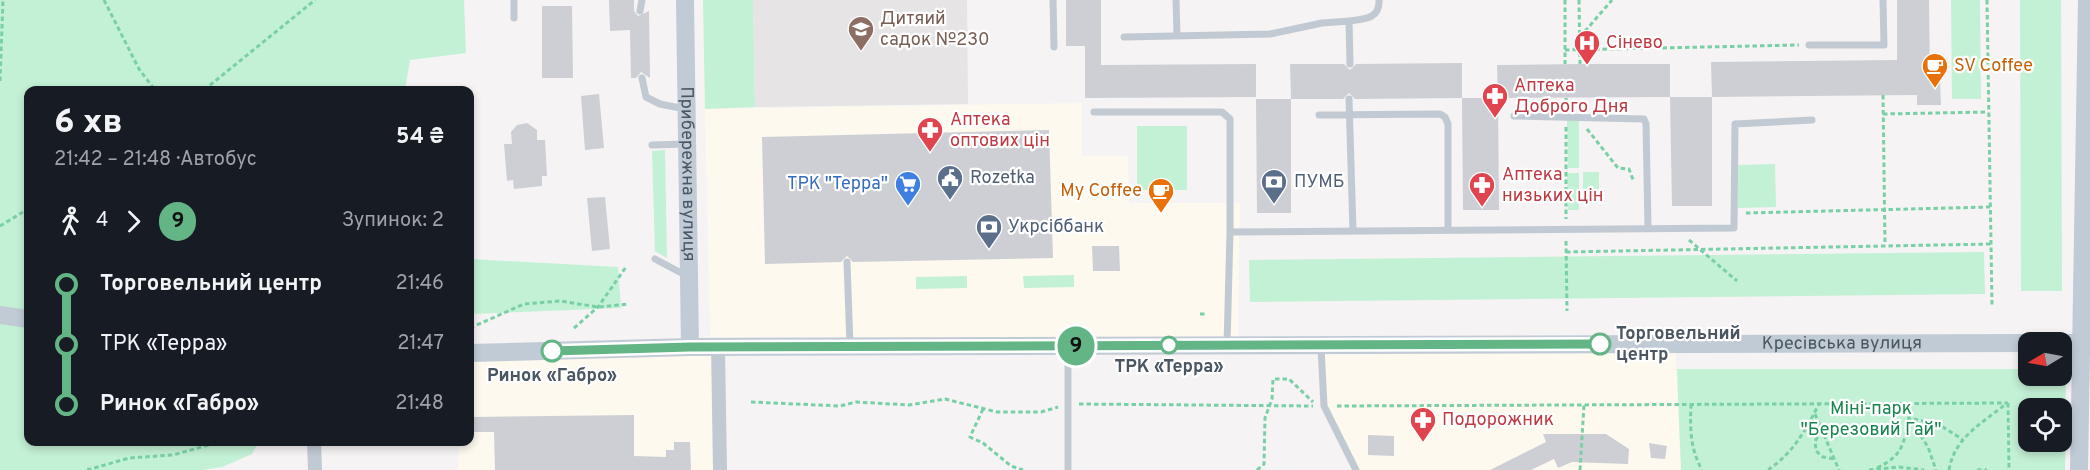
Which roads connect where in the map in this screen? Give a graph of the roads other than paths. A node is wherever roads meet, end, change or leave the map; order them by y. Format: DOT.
graph roads {
  1 [pos="514,0"];
  2 [pos="642,0"];
  3 [pos="685,0"];
  4 [pos="1053,0"];
  5 [pos="1176,0"];
  6 [pos="1379,0"];
  7 [pos="1883,0"];
  8 [pos="2087,0"];
  9 [pos="640,11"];
  10 [pos="514,18"];
  11 [pos="1349,21"];
  12 [pos="1177,35"];
  13 [pos="1124,37"];
  14 [pos="1809,45"];
  15 [pos="1054,47"];
  16 [pos="2088,51"];
  17 [pos="1350,64"];
  18 [pos="642,78"];
  19 [pos="1349,99"];
  20 [pos="687,109"];
  21 [pos="1094,112"];
  22 [pos="1319,115"];
  23 [pos="1350,115"];
  24 [pos="1514,116"];
  25 [pos="1812,120"];
  26 [pos="687,144"];
  27 [pos="652,146"];
  28 [pos="1648,228"];
  29 [pos="1448,230"];
  30 [pos="1353,231"];
  31 [pos="1230,232"];
  32 [pos="655,259"];
  33 [pos="847,262"];
  34 [pos="689,277"];
  35 [pos="0,315"];
  36 [pos="24,318"];
  37 [pos="2018,343"];
  38 [pos="2086,343"];
  39 [pos="1227,345"];
  40 [pos="1321,345"];
  41 [pos="850,346"];
  42 [pos="1068,346"];
  43 [pos="690,347"];
  44 [pos="718,347"];
  45 [pos="474,353"];
  46 [pos="314,446"];
  47 [pos="315,470"];
  48 [pos="720,470"];
  49 [pos="1068,470"];
  50 [pos="1356,470"];
  51 [pos="2079,470"];
  1 -- 10 [label="lane"];
  2 -- 9 [label="lane"];
  3 -- 20 [label="street, Прибережна вулиця"];
  4 -- 15 [label="lane"];
  5 -- 12 [label="lane"];
  6 -- 11 [label="lane"];
  7 -- 14 [label="lane"];
  8 -- 16 [label="street"];
  11 -- 12 [label="lane"];
  11 -- 17 [label="lane"];
  12 -- 13 [label="lane"];
  16 -- 38 [label="street"];
  18 -- 20 [label="lane"];
  19 -- 23 [label="lane"];
  20 -- 26 [label="street, Прибережна вулиця"];
  21 -- 31 [label="lane"];
  22 -- 23 [label="lane"];
  23 -- 29 [label="lane"];
  23 -- 30 [label="lane"];
  24 -- 28 [label="lane"];
  25 -- 28 [label="lane"];
  26 -- 27 [label="lane"];
  26 -- 34 [label="street, Прибережна вулиця"];
  28 -- 29 [label="lane"];
  29 -- 30 [label="lane"];
  30 -- 31 [label="lane"];
  31 -- 39 [label="lane"];
  32 -- 34 [label="lane"];
  33 -- 41 [label="lane"];
  34 -- 43 [label="street, Прибережна вулиця"];
  35 -- 36 [label="street"];
  37 -- 40 [label="street, Кресівська вулиця"];
  38 -- 51 [label="street"];
  39 -- 40 [label="street, Кресівська вулиця"];
  39 -- 42 [label="street, Кресівська вулиця"];
  40 -- 50 [label="lane"];
  41 -- 42 [label="street, Кресівська вулиця"];
  41 -- 44 [label="street, Кресівська вулиця"];
  42 -- 49 [label="lane"];
  43 -- 44 [label="street, Кресівська вулиця"];
  43 -- 45 [label="street, Кресівська вулиця"];
  44 -- 48 [label="street"];
  46 -- 47 [label="street"];
}
